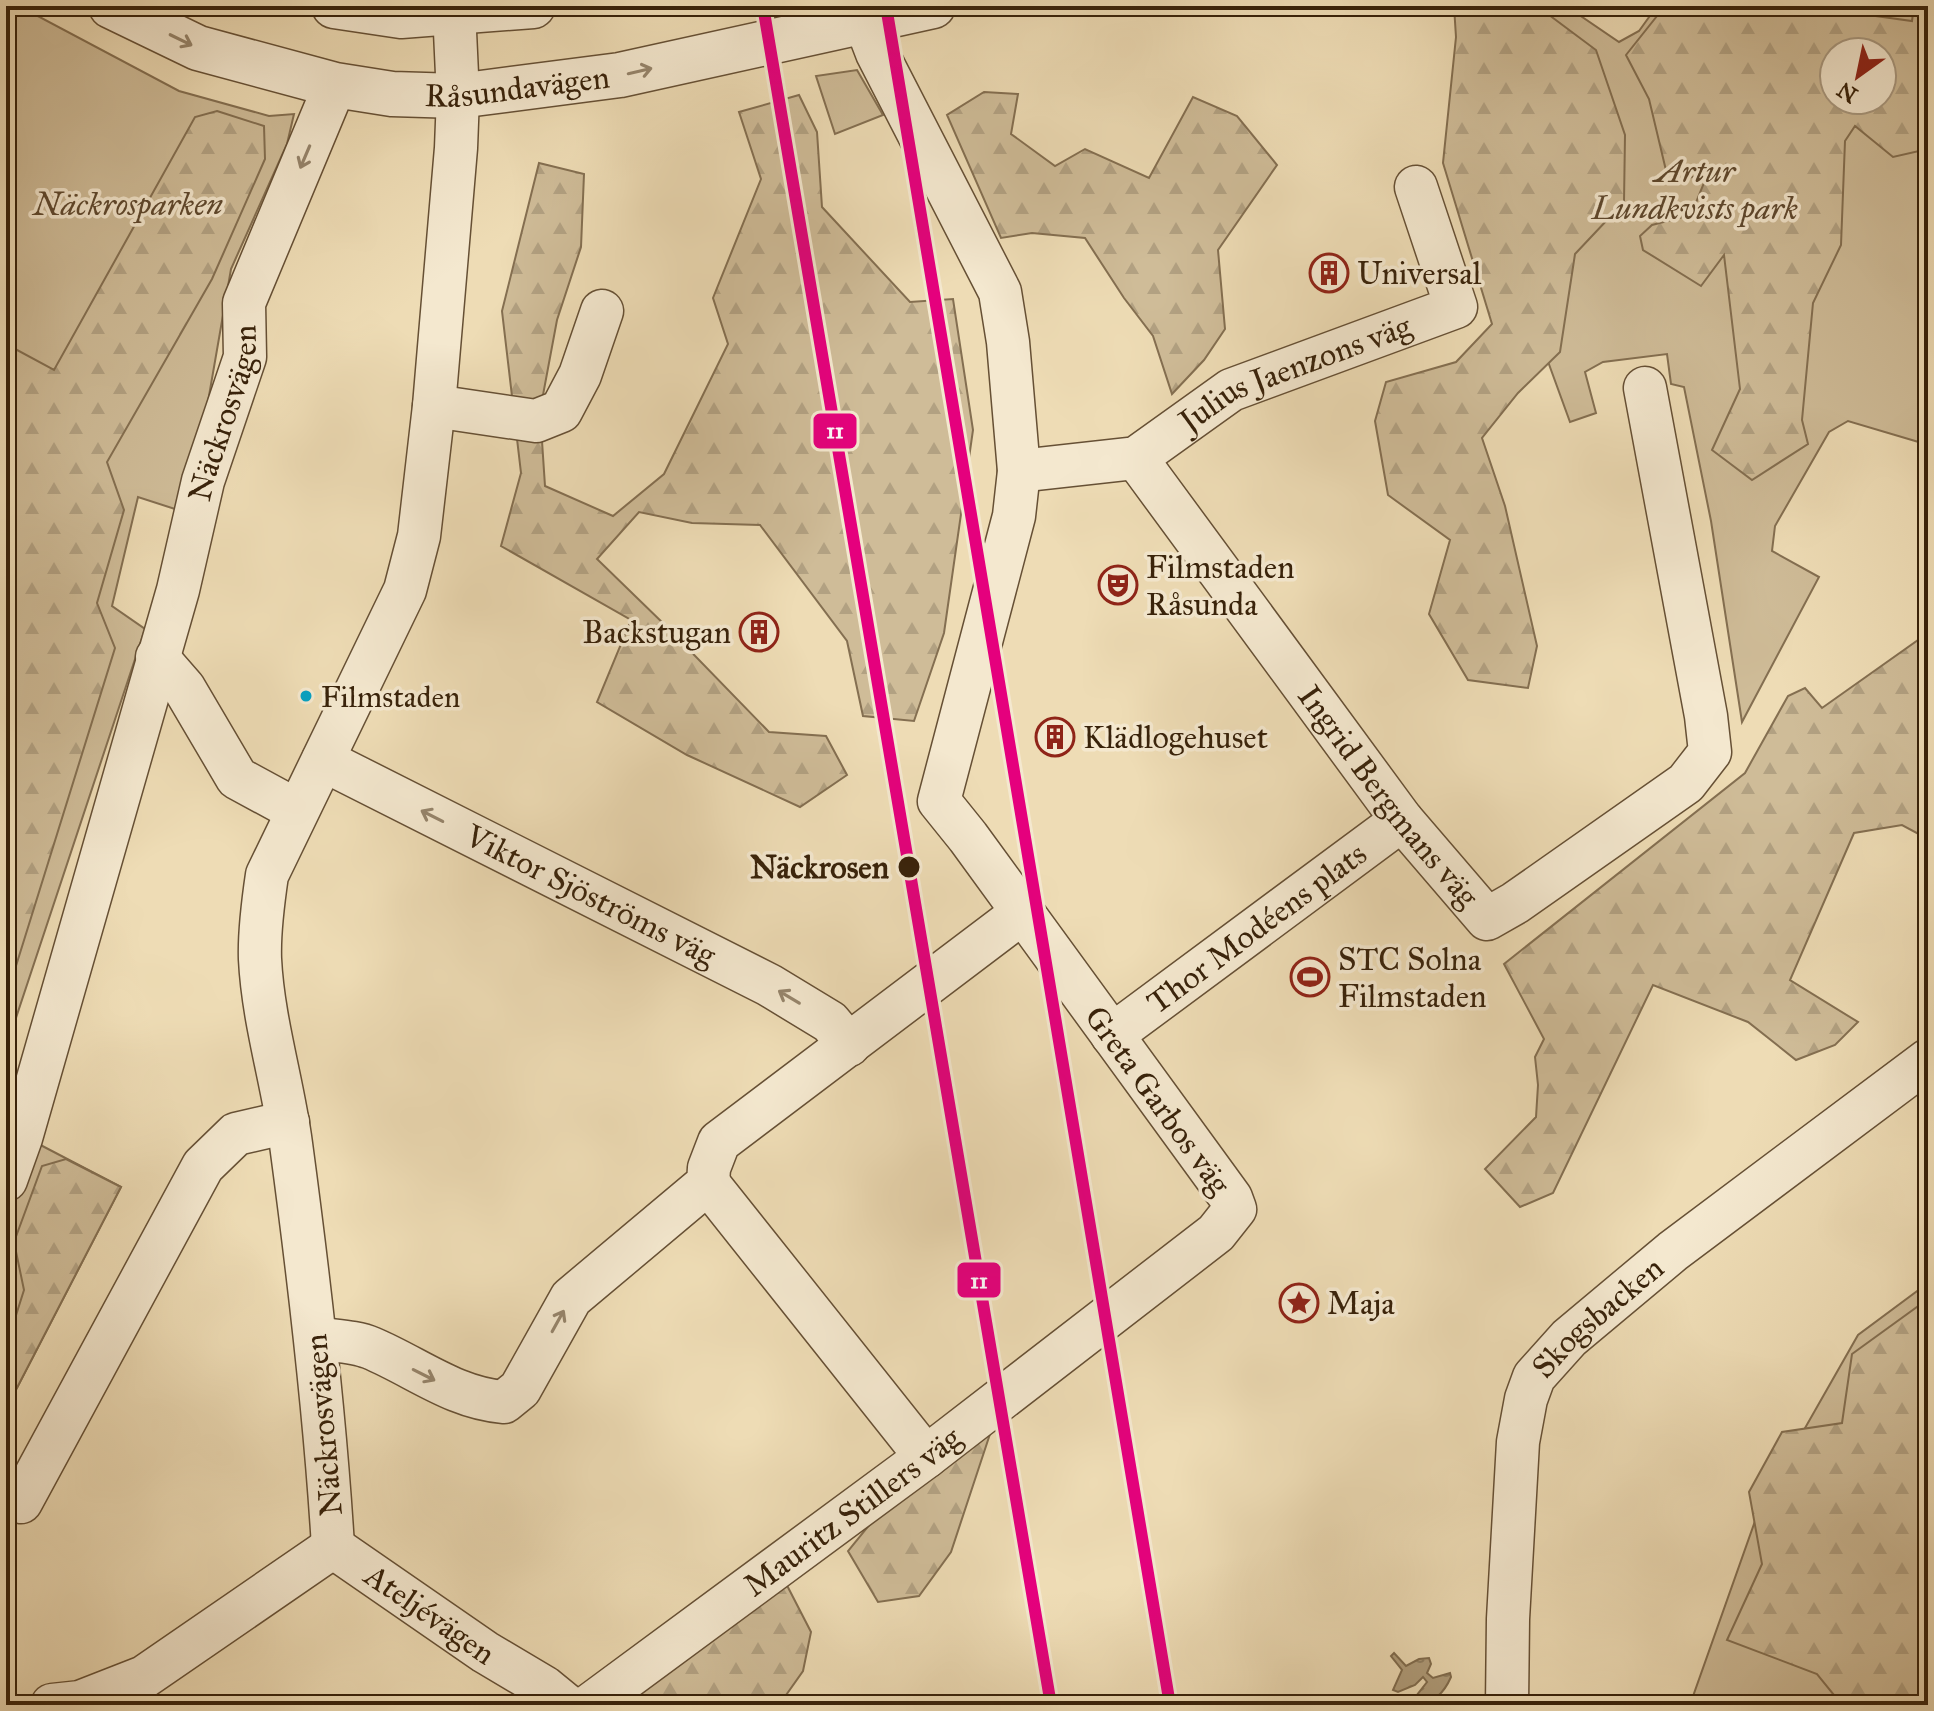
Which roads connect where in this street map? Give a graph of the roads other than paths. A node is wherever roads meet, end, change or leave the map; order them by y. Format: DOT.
graph roads {
  1 [pos="111,6"];
  2 [pos="334,6"];
  3 [pos="533,6"];
  4 [pos="933,6"];
  5 [pos="454,10"];
  6 [pos="861,13"];
  7 [pos="335,85"];
  8 [pos="458,96"];
  9 [pos="1416,187"];
  10 [pos="602,311"];
  11 [pos="1645,388"];
  12 [pos="434,406"];
  13 [pos="1136,458"];
  14 [pos="1019,471"];
  15 [pos="157,657"];
  16 [pos="323,760"];
  17 [pos="296,810"];
  18 [pos="1402,820"];
  19 [pos="1022,913"];
  20 [pos="1112,1035"];
  21 [pos="849,1045"];
  22 [pos="1928,1060"];
  23 [pos="288,1122"];
  24 [pos="6,1180"];
  25 [pos="708,1183"];
  26 [pos="1223,1226"];
  27 [pos="316,1338"];
  28 [pos="926,1457"];
  29 [pos="21,1502"];
  30 [pos="333,1547"];
  31 [pos="52,1705"];
  32 [pos="566,1705"];
  33 [pos="590,1705"];
  34 [pos="1507,1705"];
  1 -- 7 [label="street, Råsundavägen, one-way"];
  2 -- 5 [label="street"];
  3 -- 5 [label="street"];
  4 -- 6 [label="street, Råsundavägen"];
  5 -- 8 [label="street, Näckrosvägen"];
  8 -- 6 [label="street, Råsundavägen, one-way"];
  6 -- 14 [label="street, Greta Garbos väg"];
  7 -- 8 [label="street, Råsundavägen"];
  7 -- 15 [label="street, Näckrosvägen, one-way"];
  8 -- 12 [label="street, Näckrosvägen"];
  9 -- 13 [label="street, Julius Jaenzons väg"];
  10 -- 12 [label="street"];
  11 -- 18 [label="street, Ingrid Bergmans väg"];
  12 -- 16 [label="street, Näckrosvägen"];
  13 -- 14 [label="street, Julius Jaenzons väg"];
  13 -- 18 [label="street, Ingrid Bergmans väg"];
  14 -- 19 [label="street, Greta Garbos väg"];
  15 -- 17 [label="street"];
  15 -- 24 [label="street, Näckrosvägen"];
  16 -- 17 [label="street, Näckrosvägen"];
  21 -- 16 [label="street, Viktor Sjöströms väg, one-way"];
  17 -- 23 [label="street, Näckrosvägen"];
  18 -- 20 [label="street, Thor Modéens plats"];
  19 -- 20 [label="street, Greta Garbos väg"];
  19 -- 21 [label="street"];
  20 -- 26 [label="street, Greta Garbos väg"];
  21 -- 25 [label="street"];
  22 -- 34 [label="street, Skogsbacken"];
  23 -- 27 [label="street, Näckrosvägen"];
  23 -- 29 [label="street"];
  27 -- 25 [label="street, one-way"];
  25 -- 28 [label="street"];
  26 -- 28 [label="street, Mauritz Stillers väg"];
  27 -- 30 [label="street, Näckrosvägen"];
  28 -- 33 [label="street, Mauritz Stillers väg"];
  30 -- 31 [label="street, Näckrosvägen"];
  30 -- 32 [label="street, Ateljévägen"];
}
